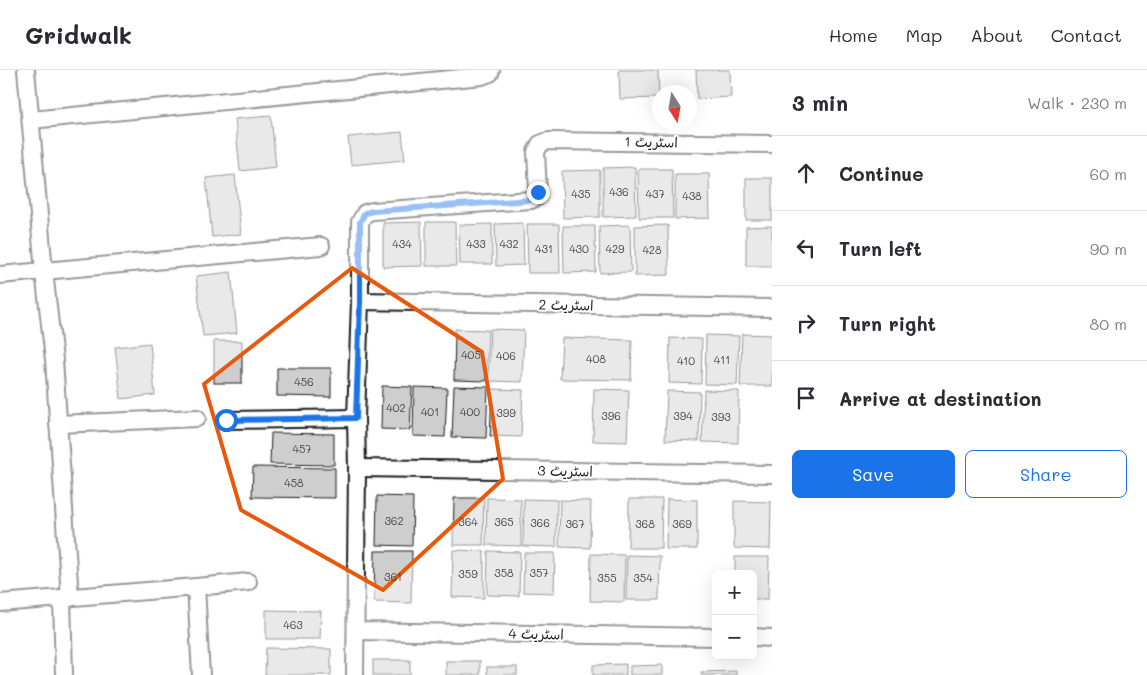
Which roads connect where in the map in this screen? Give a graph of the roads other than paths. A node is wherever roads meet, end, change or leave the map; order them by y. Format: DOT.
graph roads {
  1 [pos="26,70"];
  2 [pos="490,70"];
  3 [pos="31,120"];
  4 [pos="772,144"];
  5 [pos="321,246"];
  6 [pos="44,271"];
  7 [pos="0,275"];
  8 [pos="360,301"];
  9 [pos="772,308"];
  10 [pos="197,418"];
  11 [pos="356,418"];
  12 [pos="226,420"];
  13 [pos="58,424"];
  14 [pos="357,468"];
  15 [pos="772,474"];
  16 [pos="248,582"];
  17 [pos="196,587"];
  18 [pos="66,598"];
  19 [pos="0,603"];
  20 [pos="356,631"];
  21 [pos="712,637"];
  22 [pos="757,637"];
  23 [pos="772,638"];
  24 [pos="64,675"];
  25 [pos="201,675"];
  26 [pos="356,675"];
  1 -- 3 [label="street"];
  2 -- 3 [label="street"];
  3 -- 6 [label="street"];
  4 -- 8 [label="street, اسٹریٹ 1"];
  5 -- 6 [label="street"];
  6 -- 7 [label="street"];
  6 -- 13 [label="street"];
  8 -- 9 [label="street, اسٹریٹ 2"];
  8 -- 11 [label="street"];
  10 -- 13 [label="street"];
  11 -- 12 [label="street"];
  11 -- 14 [label="street"];
  13 -- 18 [label="street"];
  14 -- 15 [label="street, اسٹریٹ 3"];
  14 -- 20 [label="street"];
  16 -- 17 [label="street"];
  17 -- 18 [label="street"];
  17 -- 25 [label="street"];
  18 -- 19 [label="street"];
  18 -- 24 [label="street"];
  20 -- 21 [label="street, اسٹریٹ 4"];
  20 -- 26 [label="street"];
  22 -- 23 [label="street"];
}
